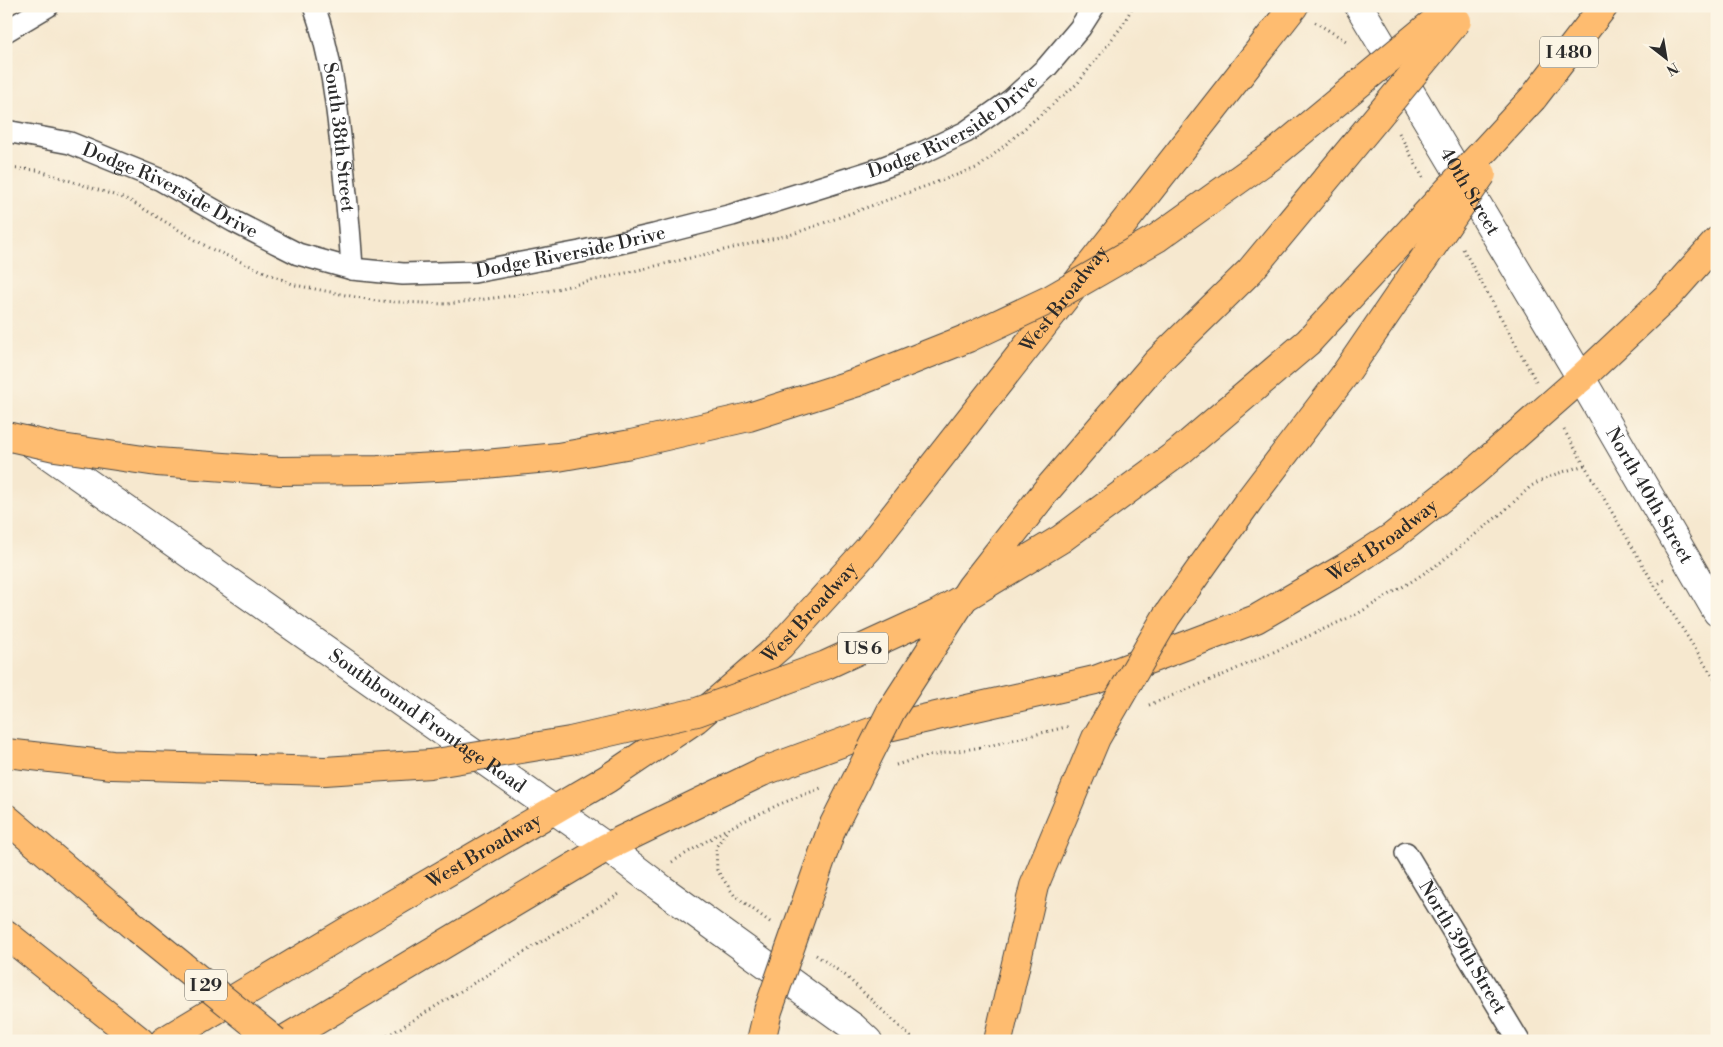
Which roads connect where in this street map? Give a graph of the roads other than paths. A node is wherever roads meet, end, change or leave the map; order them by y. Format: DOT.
graph roads {
  1 [pos="48,6"];
  2 [pos="314,6"];
  3 [pos="1094,6"];
  4 [pos="1294,6"];
  5 [pos="1359,6"];
  6 [pos="1604,6"];
  7 [pos="1456,11"];
  8 [pos="6,32"];
  9 [pos="1533,98"];
  10 [pos="6,131"];
  11 [pos="1717,241"];
  12 [pos="352,269"];
  13 [pos="1581,378"];
  14 [pos="6,425"];
  15 [pos="6,436"];
  16 [pos="1717,612"];
  17 [pos="6,753"];
  18 [pos="554,811"];
  19 [pos="6,818"];
  20 [pos="607,847"];
  21 [pos="1406,853"];
  22 [pos="6,934"];
  23 [pos="140,1041"];
  24 [pos="164,1041"];
  25 [pos="275,1041"];
  26 [pos="282,1041"];
  27 [pos="761,1041"];
  28 [pos="868,1041"];
  29 [pos="998,1041"];
  30 [pos="1520,1041"];
  1 -- 8 [label="street"];
  2 -- 12 [label="street, South 38th Street"];
  3 -- 12 [label="street, Dodge Riverside Drive"];
  4 -- 18 [label="main road, West Broadway"];
  5 -- 13 [label="street, 40th Street"];
  6 -- 9 [label="main road, I 480"];
  7 -- 15 [label="main road, bridge"];
  7 -- 27 [label="main road, bridge"];
  9 -- 17 [label="main road, US 6, bridge"];
  9 -- 29 [label="main road, bridge"];
  10 -- 12 [label="street, Dodge Riverside Drive"];
  11 -- 13 [label="main road, West Broadway"];
  13 -- 16 [label="street, North 40th Street"];
  13 -- 20 [label="main road, West Broadway"];
  14 -- 18 [label="street, Southbound Frontage Road"];
  18 -- 20 [label="street, Southbound Frontage Road"];
  18 -- 24 [label="main road, West Broadway"];
  19 -- 25 [label="main road, I 29, bridge"];
  20 -- 26 [label="main road, West Broadway"];
  20 -- 28 [label="street, Southbound Frontage Road"];
  21 -- 30 [label="street, North 39th Street"];
  22 -- 23 [label="main road"];
}
